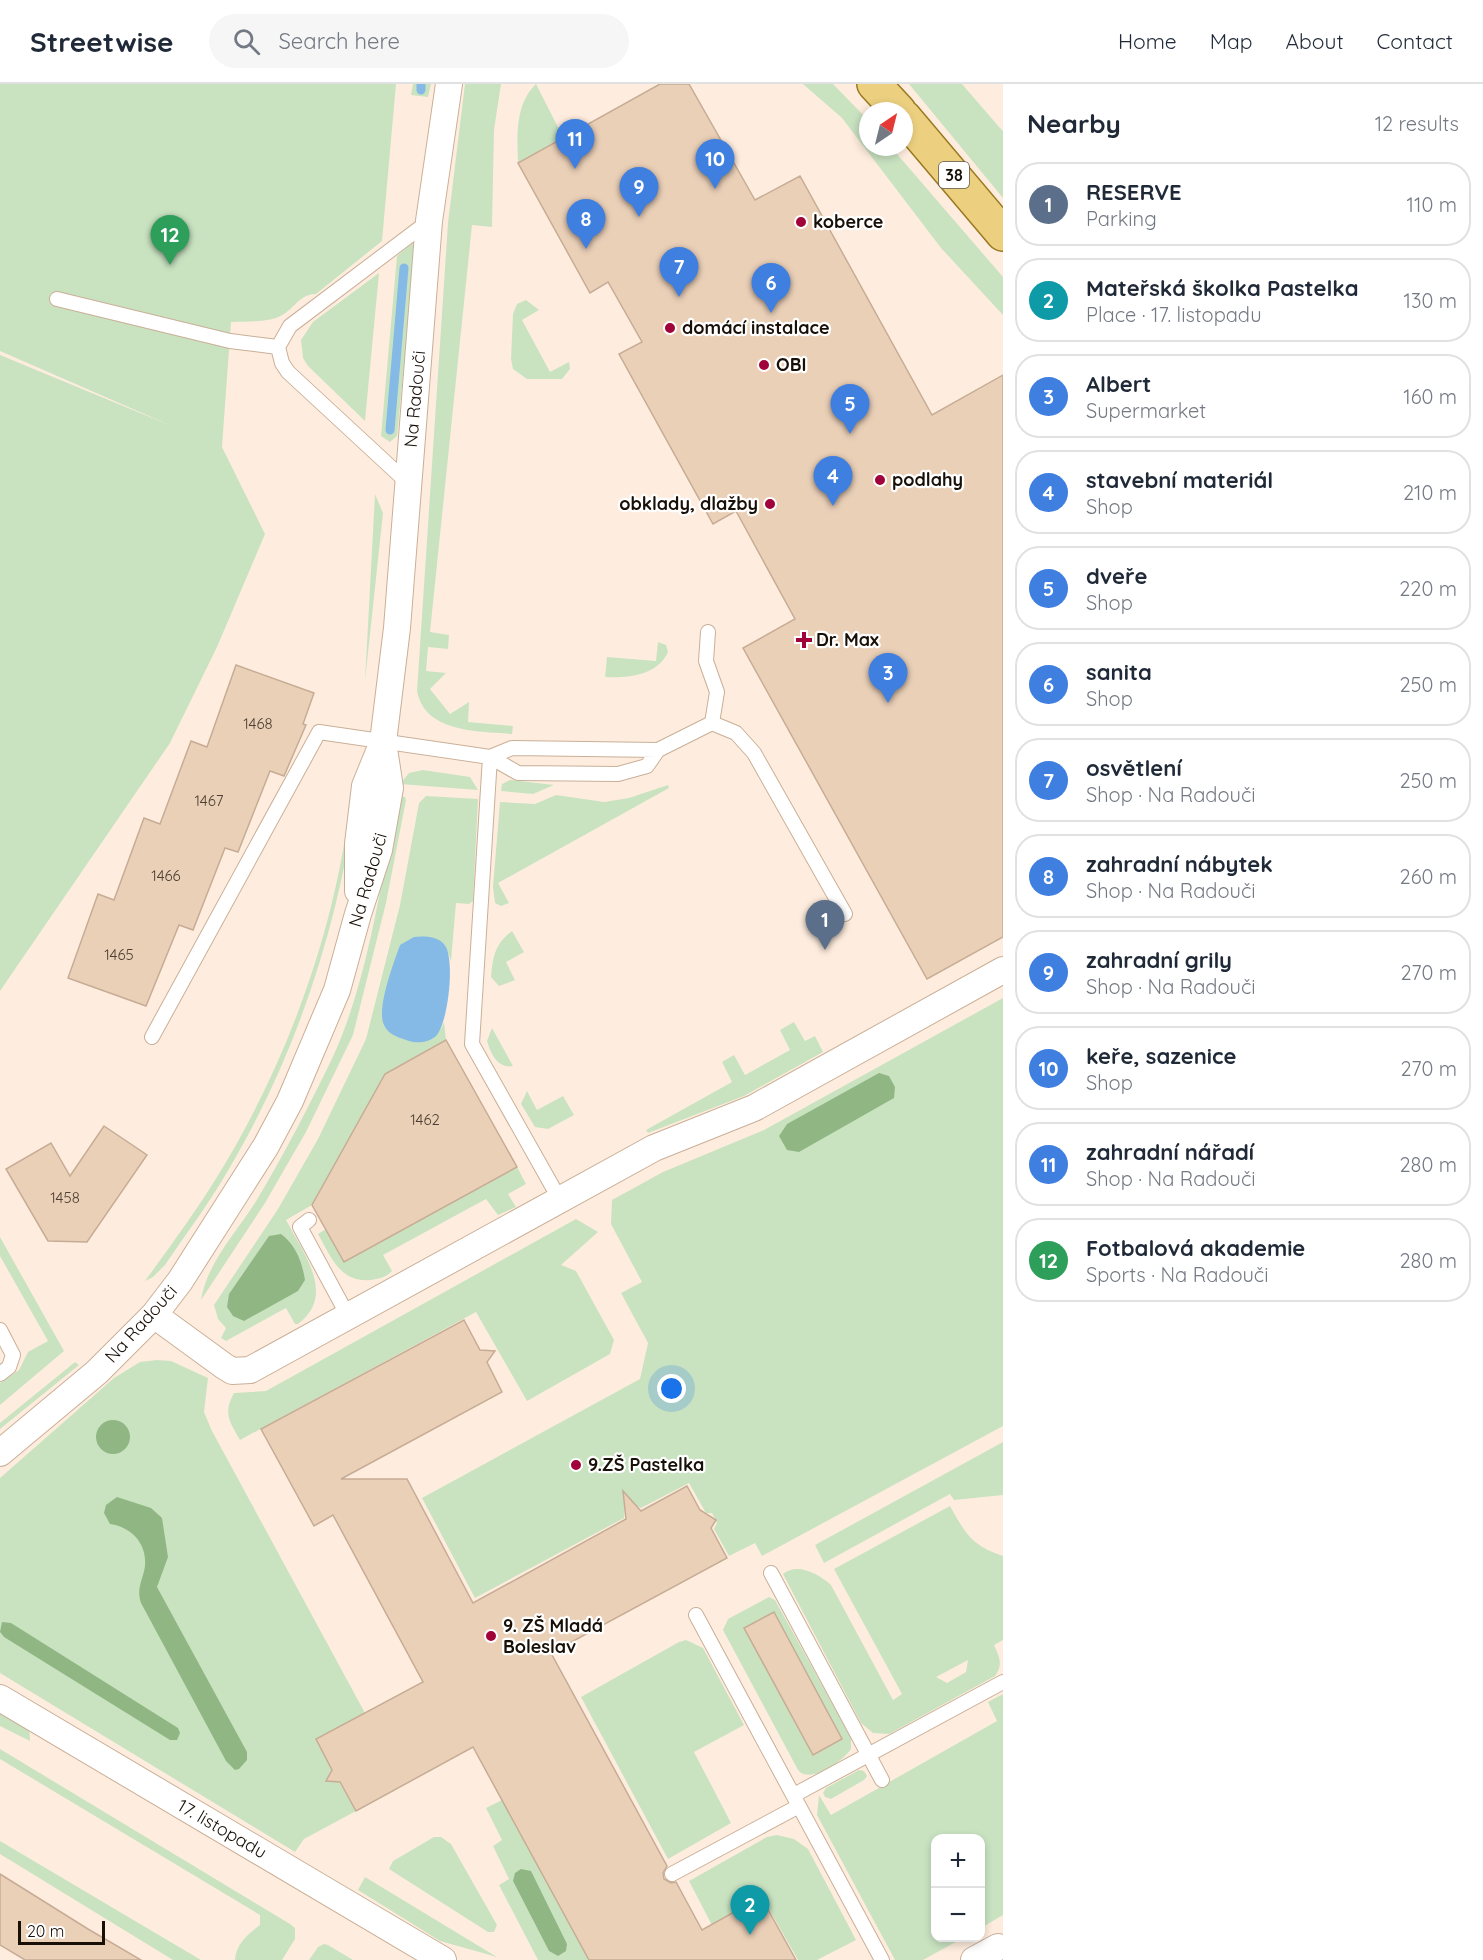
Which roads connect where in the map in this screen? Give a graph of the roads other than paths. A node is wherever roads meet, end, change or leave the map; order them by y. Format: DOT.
graph roads {
  1 [pos="449,84"];
  2 [pos="874,84"];
  3 [pos="891,102"];
  4 [pos="913,128"];
  5 [pos="429,221"];
  6 [pos="1003,234"];
  7 [pos="57,298"];
  8 [pos="278,347"];
  9 [pos="408,483"];
  10 [pos="708,632"];
  11 [pos="712,723"];
  12 [pos="383,742"];
  13 [pos="658,750"];
  14 [pos="490,757"];
  15 [pos="845,914"];
  16 [pos="1003,970"];
  17 [pos="152,1037"];
  18 [pos="560,1200"];
  19 [pos="309,1220"];
  20 [pos="154,1315"];
  21 [pos="348,1316"];
  22 [pos="0,1330"];
  23 [pos="0,1374"];
  24 [pos="0,1453"];
  25 [pos="771,1573"];
  26 [pos="696,1615"];
  27 [pos="1003,1682"];
  28 [pos="0,1698"];
  29 [pos="868,1755"];
  30 [pos="882,1780"];
  31 [pos="796,1801"];
  32 [pos="672,1874"];
  33 [pos="1001,1949"];
  34 [pos="443,1960"];
  35 [pos="882,1960"];
  36 [pos="974,1960"];
  1 -- 5 [label="street, Na Radouči"];
  2 -- 3 [label="main road"];
  4 -- 6 [label="main road, 38"];
  5 -- 8 [label="lane"];
  5 -- 9 [label="street, Na Radouči"];
  7 -- 8 [label="lane"];
  8 -- 9 [label="lane"];
  9 -- 12 [label="street, Na Radouči"];
  10 -- 11 [label="lane"];
  11 -- 13 [label="lane"];
  11 -- 15 [label="lane"];
  12 -- 14 [label="lane"];
  12 -- 17 [label="lane"];
  12 -- 20 [label="street, Na Radouči"];
  13 -- 14 [label="lane"];
  13 -- 14 [label="lane"];
  14 -- 18 [label="lane"];
  16 -- 18 [label="street"];
  18 -- 21 [label="street"];
  19 -- 21 [label="lane"];
  20 -- 21 [label="street"];
  20 -- 24 [label="street, Na Radouči"];
  22 -- 23 [label="lane"];
  25 -- 29 [label="lane"];
  26 -- 31 [label="lane"];
  27 -- 29 [label="lane"];
  28 -- 34 [label="street, 17. listopadu"];
  29 -- 30 [label="lane"];
  29 -- 31 [label="lane"];
  31 -- 32 [label="lane"];
  31 -- 35 [label="lane"];
  33 -- 36 [label="street"];
}
